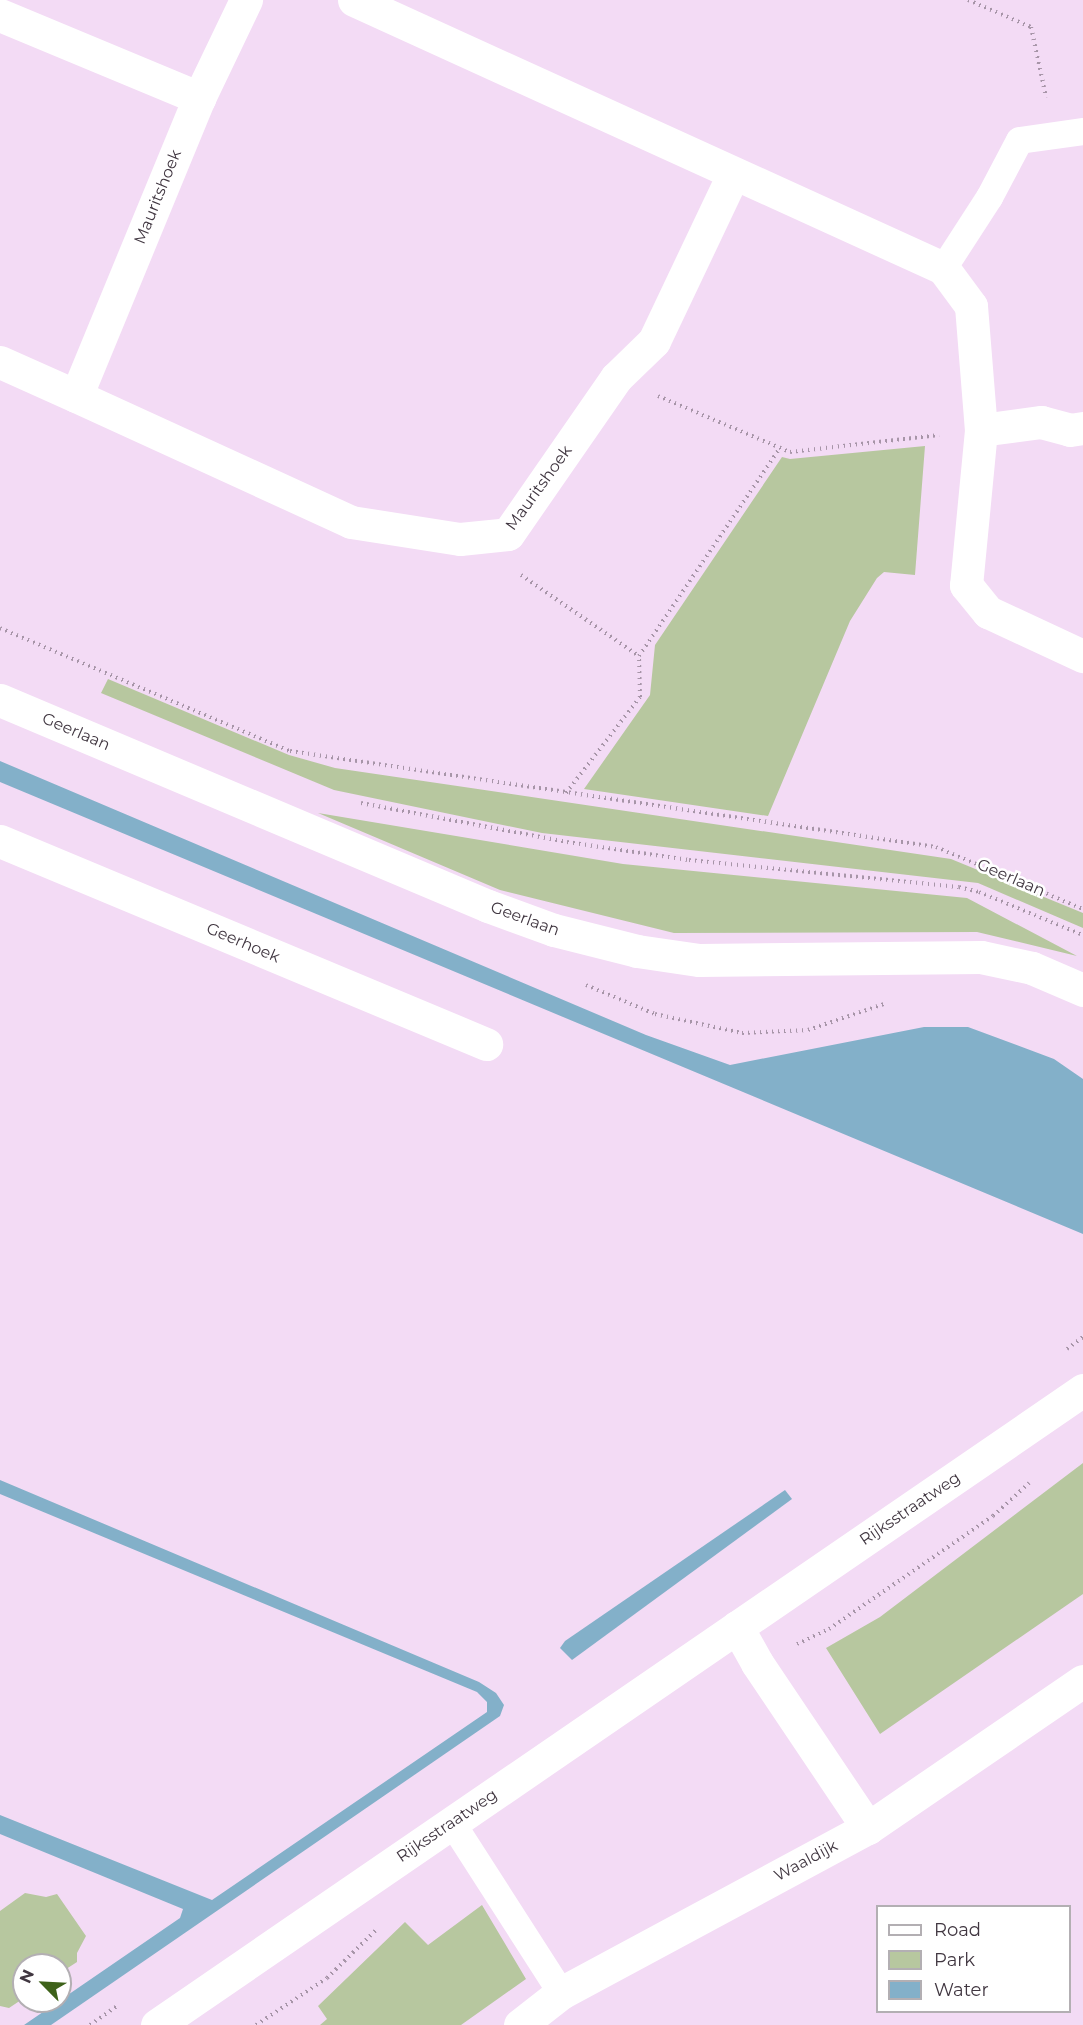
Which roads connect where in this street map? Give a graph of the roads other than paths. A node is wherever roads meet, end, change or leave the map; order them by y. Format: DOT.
graph roads {
  1 [pos="246,0"];
  2 [pos="354,0"];
  3 [pos="0,15"];
  4 [pos="199,98"];
  5 [pos="1083,131"];
  6 [pos="733,175"];
  7 [pos="943,268"];
  8 [pos="0,362"];
  9 [pos="76,396"];
  10 [pos="1083,428"];
  11 [pos="981,430"];
  12 [pos="1083,656"];
  13 [pos="0,700"];
  14 [pos="0,842"];
  15 [pos="1083,990"];
  16 [pos="486,1044"];
  17 [pos="1083,1390"];
  18 [pos="737,1627"];
  19 [pos="1083,1681"];
  20 [pos="452,1823"];
  21 [pos="868,1828"];
  22 [pos="561,1993"];
  23 [pos="157,2025"];
  24 [pos="520,2025"];
  1 -- 4 [label="street, Mauritshoek"];
  2 -- 6 [label="street"];
  3 -- 4 [label="street"];
  4 -- 9 [label="street, Mauritshoek"];
  5 -- 7 [label="lane"];
  6 -- 7 [label="street"];
  6 -- 9 [label="street, Mauritshoek"];
  7 -- 11 [label="street"];
  8 -- 9 [label="street, Mauritshoek"];
  10 -- 11 [label="street"];
  11 -- 12 [label="street"];
  13 -- 15 [label="street, Geerlaan"];
  14 -- 16 [label="street, Geerhoek"];
  17 -- 18 [label="street, Rijksstraatweg"];
  18 -- 20 [label="street, Rijksstraatweg"];
  18 -- 21 [label="street"];
  19 -- 21 [label="street, Waaldijk"];
  20 -- 22 [label="lane"];
  20 -- 23 [label="street, Rijksstraatweg"];
  21 -- 22 [label="street, Waaldijk"];
  22 -- 24 [label="street, Waaldijk"];
}
